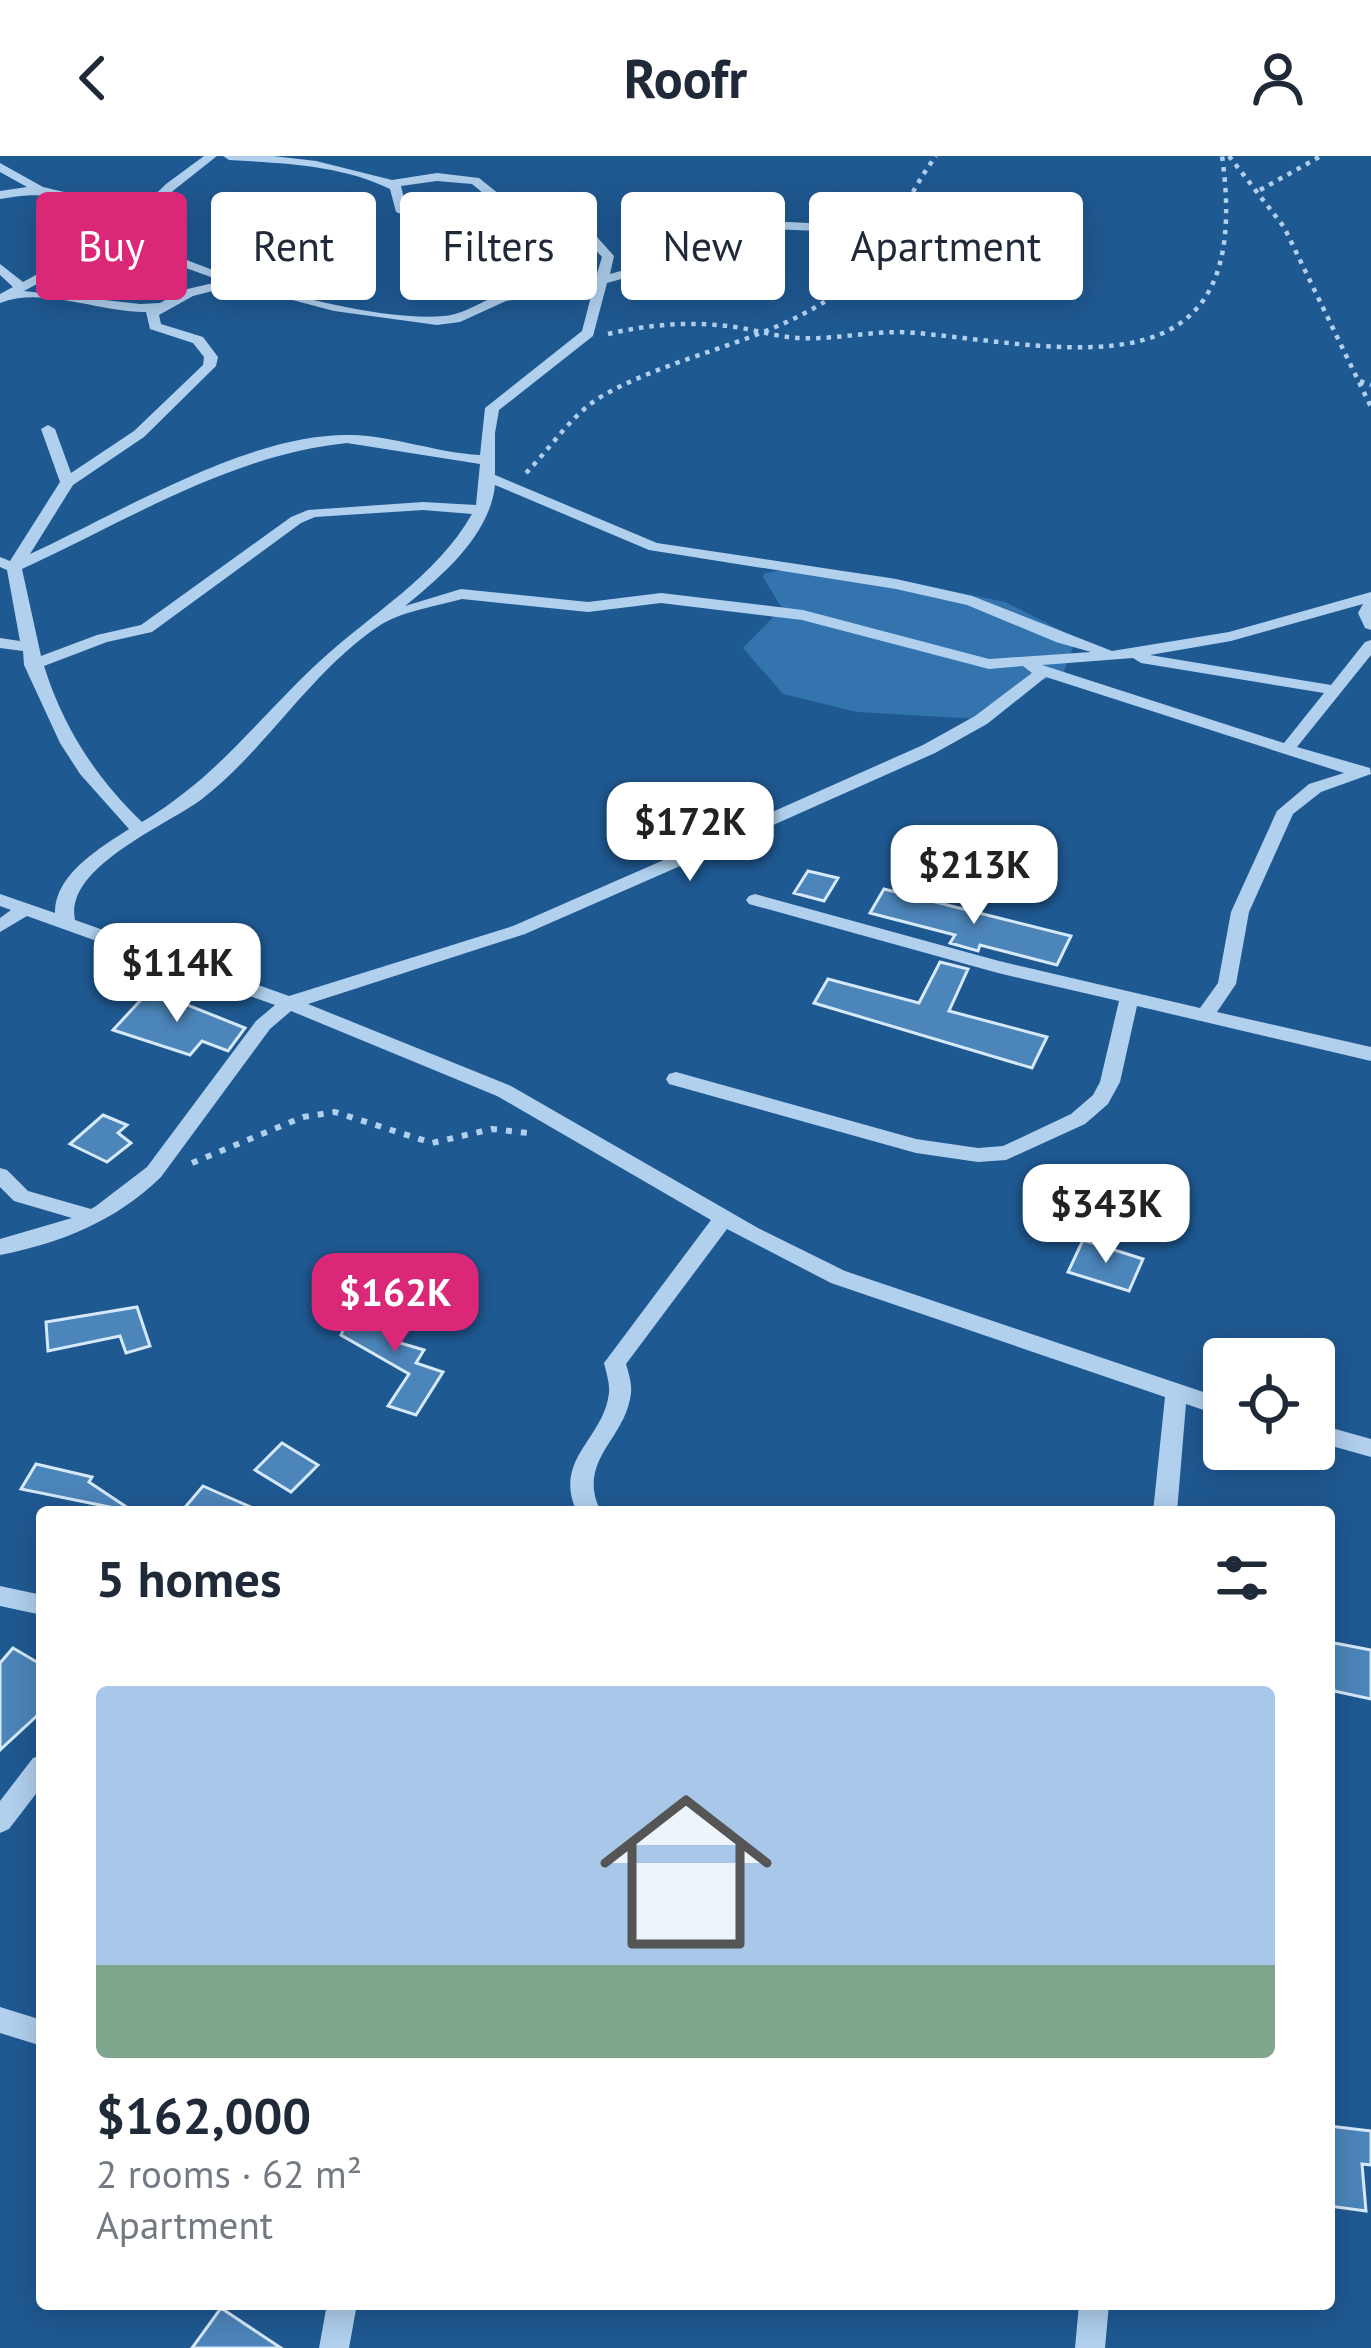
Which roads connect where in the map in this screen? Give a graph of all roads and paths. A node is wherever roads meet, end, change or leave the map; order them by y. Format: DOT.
graph roads {
  1 [pos="211,156"];
  2 [pos="229,156"];
  3 [pos="936,156"];
  4 [pos="1226,156"];
  5 [pos="1321,156"];
  6 [pos="0,167"];
  7 [pos="392,184"];
  8 [pos="37,187"];
  9 [pos="1259,190"];
  10 [pos="58,192"];
  11 [pos="165,192"];
  12 [pos="488,192"];
  13 [pos="0,195"];
  14 [pos="400,209"];
  15 [pos="809,226"];
  16 [pos="597,242"];
  17 [pos="0,268"];
  18 [pos="36,278"];
  19 [pos="603,280"];
  20 [pos="20,286"];
  21 [pos="211,287"];
  22 [pos="1,298"];
  23 [pos="319,300"];
  24 [pos="158,308"];
  25 [pos="763,332"];
  26 [pos="574,348"];
  27 [pos="1360,382"];
  28 [pos="1371,385"];
  29 [pos="1371,407"];
  30 [pos="48,429"];
  31 [pos="485,468"];
  32 [pos="67,482"];
  33 [pos="509,486"];
  34 [pos="481,510"];
  35 [pos="7,564"];
  36 [pos="1371,601"];
  37 [pos="383,617"];
  38 [pos="1371,626"];
  39 [pos="0,643"];
  40 [pos="1371,645"];
  41 [pos="26,647"];
  42 [pos="1120,655"];
  43 [pos="1018,664"];
  44 [pos="32,665"];
  45 [pos="1045,671"];
  46 [pos="1334,690"];
  47 [pos="1288,748"];
  48 [pos="1366,772"];
  49 [pos="138,829"];
  50 [pos="0,900"];
  51 [pos="755,900"];
  52 [pos="27,908"];
  53 [pos="66,920"];
  54 [pos="0,926"];
  55 [pos="1130,995"];
  56 [pos="289,1004"];
  57 [pos="1207,1012"];
  58 [pos="1371,1054"];
  59 [pos="676,1079"];
  60 [pos="532,1134"];
  61 [pos="183,1167"];
  62 [pos="0,1175"];
  63 [pos="90,1216"];
  64 [pos="724,1218"];
  65 [pos="0,1246"];
  66 [pos="1176,1395"];
  67 [pos="1203,1402"];
  68 [pos="1335,1438"];
  69 [pos="1371,1448"];
  70 [pos="584,1506"];
  71 [pos="1166,1506"];
  72 [pos="0,1596"];
  73 [pos="36,1604"];
  74 [pos="36,1774"];
  75 [pos="0,1821"];
  76 [pos="0,2020"];
  77 [pos="36,2030"];
  78 [pos="341,2310"];
  79 [pos="1093,2310"];
  80 [pos="334,2348"];
  81 [pos="1090,2348"];
  1 -- 11 [label="street"];
  2 -- 7 [label="street"];
  3 -- 25 [label="path"];
  4 -- 9 [label="path"];
  4 -- 25 [label="path"];
  5 -- 9 [label="path"];
  6 -- 8 [label="street"];
  7 -- 12 [label="street"];
  7 -- 14 [label="street"];
  8 -- 10 [label="street"];
  8 -- 13 [label="street"];
  9 -- 27 [label="path"];
  15 -- 19 [label="street"];
  16 -- 19 [label="street"];
  17 -- 20 [label="street"];
  18 -- 20 [label="street"];
  19 -- 23 [label="street"];
  19 -- 26 [label="street"];
  20 -- 22 [label="street"];
  21 -- 24 [label="street"];
  22 -- 24 [label="street"];
  24 -- 32 [label="street"];
  25 -- 26 [label="path"];
  25 -- 33 [label="path"];
  26 -- 31 [label="street"];
  27 -- 28 [label="path"];
  27 -- 29 [label="path"];
  30 -- 32 [label="street"];
  31 -- 33 [label="street"];
  31 -- 34 [label="street"];
  31 -- 35 [label="street"];
  32 -- 35 [label="street"];
  33 -- 42 [label="street"];
  34 -- 37 [label="street"];
  34 -- 44 [label="street"];
  35 -- 41 [label="street"];
  36 -- 38 [label="street"];
  36 -- 42 [label="street"];
  37 -- 43 [label="street"];
  37 -- 49 [label="street"];
  39 -- 41 [label="street"];
  40 -- 46 [label="street"];
  41 -- 44 [label="street"];
  42 -- 43 [label="street"];
  42 -- 46 [label="street"];
  43 -- 45 [label="street"];
  44 -- 49 [label="street"];
  45 -- 47 [label="street"];
  45 -- 56 [label="street"];
  46 -- 47 [label="street"];
  47 -- 48 [label="street"];
  48 -- 57 [label="street"];
  49 -- 53 [label="street"];
  50 -- 52 [label="street"];
  51 -- 55 [label="street"];
  52 -- 53 [label="street"];
  52 -- 54 [label="street"];
  53 -- 56 [label="street"];
  55 -- 57 [label="street"];
  55 -- 59 [label="street"];
  56 -- 63 [label="street"];
  56 -- 64 [label="street"];
  57 -- 58 [label="street"];
  60 -- 61 [label="path"];
  62 -- 63 [label="street"];
  63 -- 65 [label="street"];
  64 -- 66 [label="street"];
  64 -- 70 [label="street"];
  66 -- 67 [label="street"];
  66 -- 71 [label="street"];
  68 -- 69 [label="street"];
  72 -- 73 [label="street"];
  74 -- 75 [label="street"];
  76 -- 77 [label="street"];
  78 -- 80 [label="street"];
  79 -- 81 [label="street"];
}
